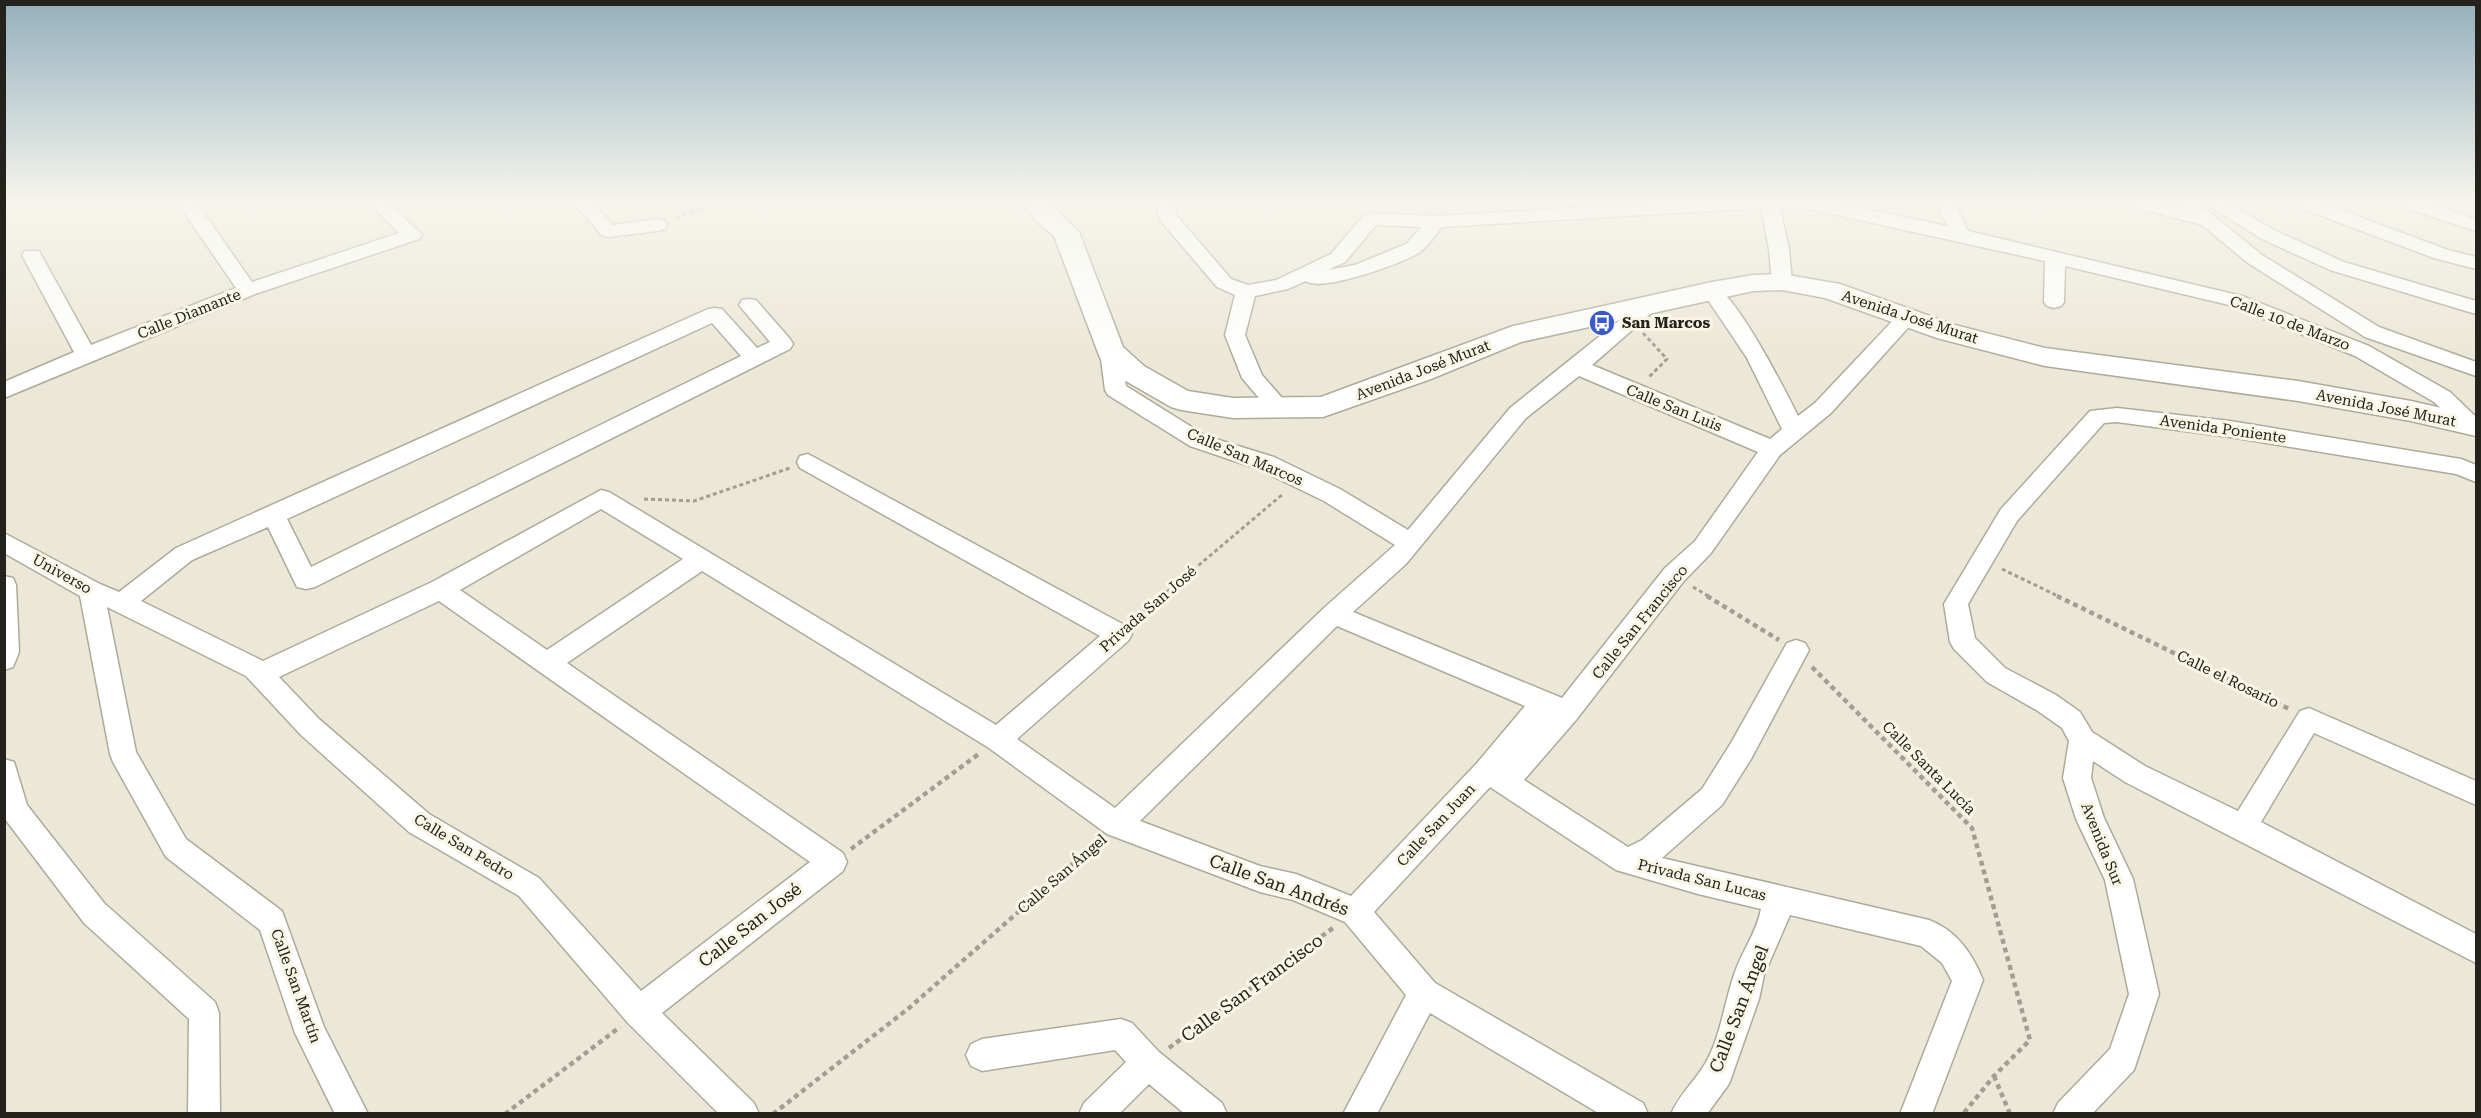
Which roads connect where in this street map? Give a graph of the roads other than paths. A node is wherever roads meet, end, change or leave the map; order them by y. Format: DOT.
graph roads {
  1 [pos="223,254"];
  2 [pos="358,254"];
  3 [pos="1074,254"];
  4 [pos="1199,254"];
  5 [pos="1340,254"];
  6 [pos="1398,254"];
  7 [pos="1779,254"];
  8 [pos="2036,254"];
  9 [pos="2250,254"];
  10 [pos="2311,254"];
  11 [pos="2442,254"];
  12 [pos="32,255"];
  13 [pos="2055,259"];
  14 [pos="2476,263"];
  15 [pos="1782,282"];
  16 [pos="1281,285"];
  17 [pos="249,291"];
  18 [pos="1712,291"];
  19 [pos="1246,292"];
  20 [pos="2054,302"];
  21 [pos="1653,303"];
  22 [pos="748,305"];
  23 [pos="2476,308"];
  24 [pos="1906,319"];
  25 [pos="2372,332"];
  26 [pos="1110,351"];
  27 [pos="2362,351"];
  28 [pos="86,355"];
  29 [pos="755,359"];
  30 [pos="1577,367"];
  31 [pos="2476,369"];
  32 [pos="4,391"];
  33 [pos="1279,407"];
  34 [pos="2474,425"];
  35 [pos="1794,431"];
  36 [pos="1772,448"];
  37 [pos="808,462"];
  38 [pos="2476,474"];
  39 [pos="274,515"];
  40 [pos="4,542"];
  41 [pos="1410,543"];
  42 [pos="702,559"];
  43 [pos="4,585"];
  44 [pos="441,589"];
  45 [pos="91,591"];
  46 [pos="122,603"];
  47 [pos="1334,614"];
  48 [pos="1796,650"];
  49 [pos="4,660"];
  50 [pos="547,663"];
  51 [pos="260,674"];
  52 [pos="1555,707"];
  53 [pos="998,740"];
  54 [pos="2083,740"];
  55 [pos="4,770"];
  56 [pos="1496,776"];
  57 [pos="2476,793"];
  58 [pos="1117,825"];
  59 [pos="2243,827"];
  60 [pos="1626,861"];
  61 [pos="1778,898"];
  62 [pos="1355,912"];
  63 [pos="2476,949"];
  64 [pos="1424,993"];
  65 [pos="639,1012"];
  66 [pos="982,1055"];
  67 [pos="1148,1063"];
  68 [pos="204,1113"];
  69 [pos="352,1113"];
  70 [pos="743,1113"];
  71 [pos="1095,1113"];
  72 [pos="1210,1113"];
  73 [pos="1359,1113"];
  74 [pos="1632,1113"];
  75 [pos="1687,1113"];
  76 [pos="1916,1113"];
  77 [pos="2069,1113"];
  1 -- 17 [label="street"];
  2 -- 17 [label="street, Calle Diamante"];
  3 -- 26 [label="street, Avenida José Murat"];
  4 -- 19 [label="street"];
  5 -- 16 [label="street, Calle 10 de Marzo"];
  6 -- 16 [label="street, Calle 10 de Marzo"];
  7 -- 15 [label="street"];
  8 -- 13 [label="street, Calle 10 de Marzo"];
  9 -- 25 [label="street"];
  10 -- 23 [label="street"];
  11 -- 14 [label="street"];
  12 -- 28 [label="street"];
  13 -- 20 [label="street"];
  13 -- 27 [label="street, Calle 10 de Marzo"];
  15 -- 18 [label="street, Avenida José Murat"];
  15 -- 24 [label="street, Avenida José Murat"];
  16 -- 19 [label="street, Calle 10 de Marzo"];
  17 -- 28 [label="street, Calle Diamante"];
  18 -- 21 [label="street, Avenida José Murat"];
  18 -- 35 [label="street"];
  19 -- 33 [label="street"];
  21 -- 30 [label="street"];
  21 -- 33 [label="street, Avenida José Murat"];
  22 -- 29 [label="street"];
  24 -- 34 [label="street, Avenida José Murat"];
  24 -- 35 [label="street, Calle San Francisco"];
  25 -- 27 [label="street"];
  25 -- 31 [label="street"];
  26 -- 33 [label="street, Avenida José Murat"];
  26 -- 41 [label="street, Calle San Marcos"];
  27 -- 34 [label="street, Calle 10 de Marzo"];
  28 -- 32 [label="street, Calle Diamante"];
  29 -- 39 [label="street"];
  29 -- 39 [label="street"];
  30 -- 36 [label="street, Calle San Luis"];
  30 -- 41 [label="street"];
  35 -- 36 [label="street, Calle San Francisco"];
  36 -- 52 [label="street, Calle San Francisco"];
  37 -- 53 [label="street, Privada San José"];
  38 -- 54 [label="street, Avenida Poniente"];
  39 -- 46 [label="street"];
  40 -- 45 [label="street, Universo"];
  41 -- 47 [label="street"];
  42 -- 44 [label="street, Calle San Andrés"];
  42 -- 50 [label="street"];
  42 -- 53 [label="street, Calle San Andrés"];
  43 -- 49 [label="street"];
  44 -- 50 [label="street"];
  44 -- 51 [label="street"];
  45 -- 46 [label="street, Universo"];
  45 -- 69 [label="street, Calle San Martín"];
  46 -- 51 [label="street, Calle San Pedro"];
  47 -- 52 [label="street"];
  47 -- 58 [label="street, Calle San Ángel"];
  48 -- 60 [label="street"];
  50 -- 65 [label="street, Calle San José"];
  51 -- 65 [label="street, Calle San Pedro"];
  52 -- 56 [label="street, Calle San Juan"];
  53 -- 58 [label="street, Calle San Andrés"];
  54 -- 59 [label="street"];
  54 -- 77 [label="street, Avenida Sur"];
  55 -- 68 [label="street"];
  56 -- 60 [label="street, Privada San Lucas"];
  56 -- 62 [label="street, Calle San Juan"];
  57 -- 59 [label="street"];
  58 -- 62 [label="street, Calle San Andrés"];
  59 -- 63 [label="street"];
  60 -- 61 [label="street, Privada San Lucas"];
  61 -- 75 [label="street, Calle San Ángel"];
  61 -- 76 [label="street, Privada San Lucas"];
  62 -- 64 [label="street, Calle San Andrés"];
  64 -- 73 [label="street"];
  64 -- 74 [label="street, Calle San Andrés"];
  65 -- 70 [label="street, Calle San Pedro"];
  66 -- 67 [label="street"];
  67 -- 71 [label="street"];
  67 -- 72 [label="street"];
}
